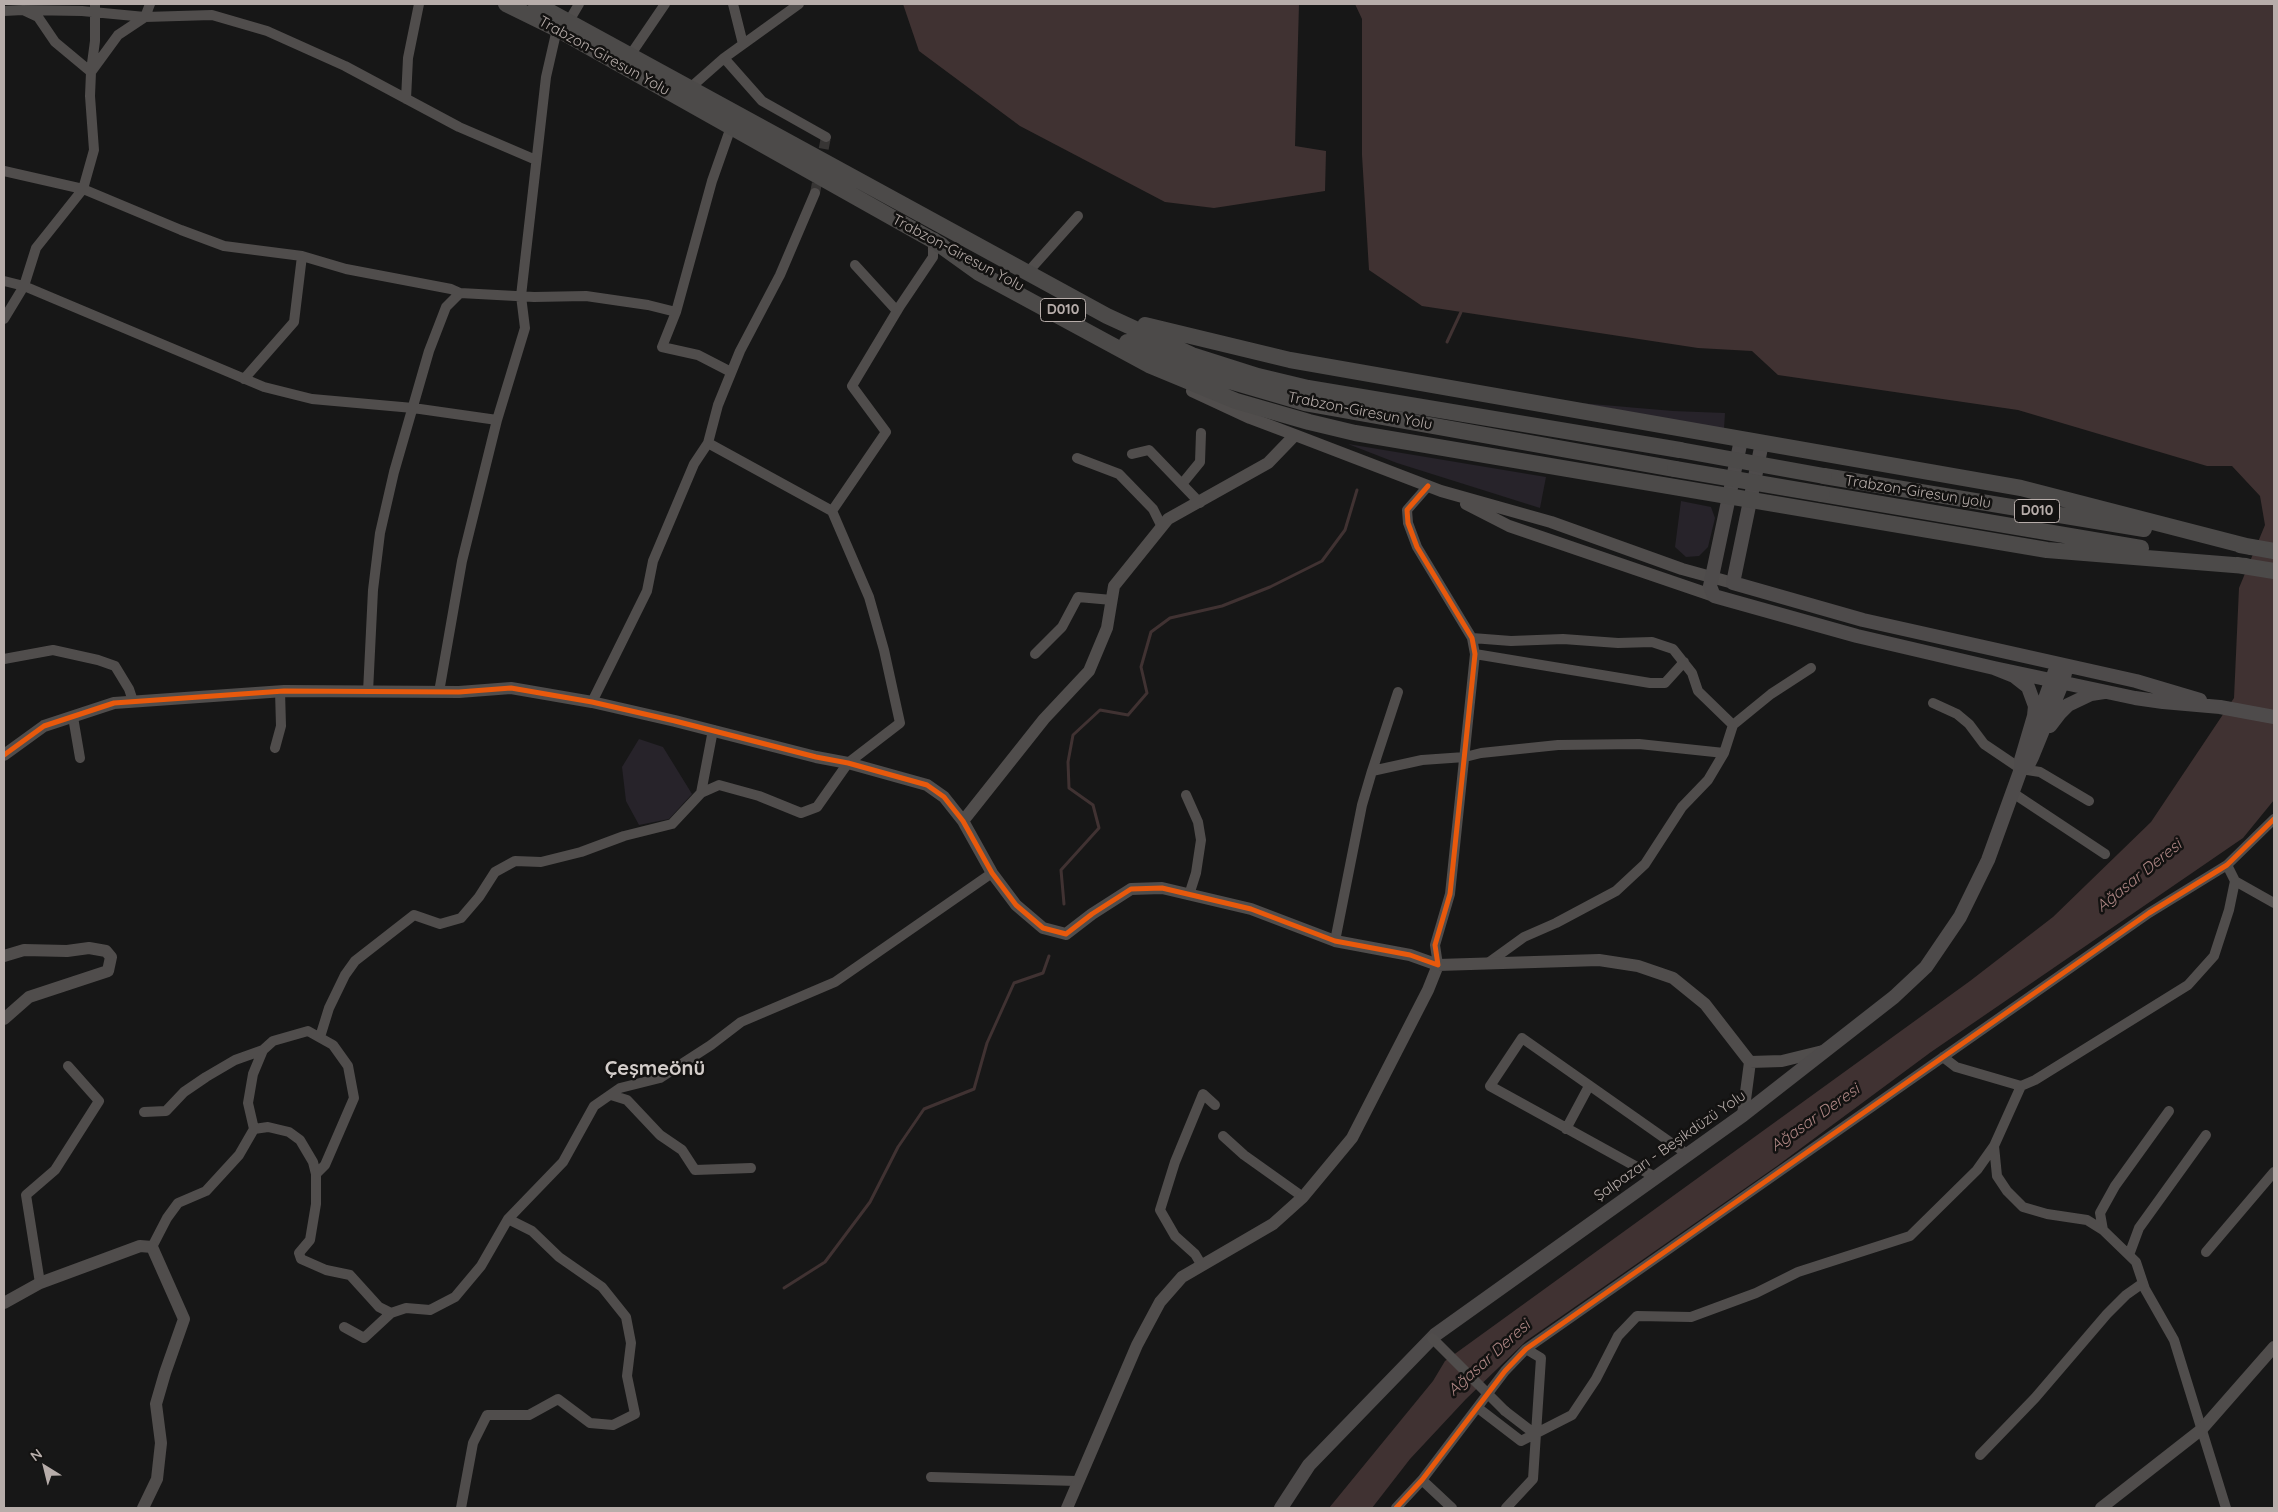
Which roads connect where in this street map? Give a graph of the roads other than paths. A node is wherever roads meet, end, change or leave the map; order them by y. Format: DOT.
graph roads {
  1 [pos="150,4"];
  2 [pos="419,4"];
  3 [pos="506,4"];
  4 [pos="536,4"];
  5 [pos="579,4"];
  6 [pos="665,4"];
  7 [pos="733,4"];
  8 [pos="799,4"];
  9 [pos="95,8"];
  10 [pos="22,10"];
  11 [pos="4,11"];
  12 [pos="145,17"];
  13 [pos="563,25"];
  14 [pos="743,44"];
  15 [pos="631,54"];
  16 [pos="724,58"];
  17 [pos="91,72"];
  18 [pos="690,88"];
  19 [pos="406,99"];
  20 [pos="731,127"];
  21 [pos="826,137"];
  22 [pos="536,160"];
  23 [pos="4,171"];
  24 [pos="83,189"];
  25 [pos="815,192"];
  26 [pos="1078,216"];
  27 [pos="933,240"];
  28 [pos="302,256"];
  29 [pos="855,265"];
  30 [pos="1028,272"];
  31 [pos="4,281"];
  32 [pos="24,286"];
  33 [pos="1013,292"];
  34 [pos="460,293"];
  35 [pos="521,296"];
  36 [pos="897,311"];
  37 [pos="676,312"];
  38 [pos="1106,316"];
  39 [pos="4,319"];
  40 [pos="731,372"];
  41 [pos="244,379"];
  42 [pos="413,408"];
  43 [pos="497,420"];
  44 [pos="1201,434"];
  45 [pos="1295,435"];
  46 [pos="1741,440"];
  47 [pos="708,443"];
  48 [pos="1762,443"];
  49 [pos="1680,450"];
  50 [pos="1132,454"];
  51 [pos="1077,458"];
  52 [pos="1182,484"];
  53 [pos="1428,486"];
  54 [pos="1441,491"];
  55 [pos="1730,497"];
  56 [pos="1752,501"];
  57 [pos="1200,503"];
  58 [pos="832,511"];
  59 [pos="1162,527"];
  60 [pos="2250,546"];
  61 [pos="2274,551"];
  62 [pos="2246,566"];
  63 [pos="2274,571"];
  64 [pos="1712,577"];
  65 [pos="1734,583"];
  66 [pos="1714,596"];
  67 [pos="1112,600"];
  68 [pos="1472,638"];
  69 [pos="1035,654"];
  70 [pos="1475,654"];
  71 [pos="4,659"];
  72 [pos="1684,662"];
  73 [pos="2064,665"];
  74 [pos="1811,668"];
  75 [pos="1994,668"];
  76 [pos="2058,680"];
  77 [pos="280,691"];
  78 [pos="2108,691"];
  79 [pos="368,692"];
  80 [pos="440,692"];
  81 [pos="1398,692"];
  82 [pos="133,701"];
  83 [pos="592,702"];
  84 [pos="1933,702"];
  85 [pos="2220,707"];
  86 [pos="73,717"];
  87 [pos="2274,717"];
  88 [pos="1733,725"];
  89 [pos="713,730"];
  90 [pos="275,748"];
  91 [pos="2030,751"];
  92 [pos="1724,753"];
  93 [pos="4,755"];
  94 [pos="80,758"];
  95 [pos="1465,758"];
  96 [pos="848,763"];
  97 [pos="2021,769"];
  98 [pos="1372,771"];
  99 [pos="701,793"];
  100 [pos="2013,793"];
  101 [pos="1186,795"];
  102 [pos="2089,801"];
  103 [pos="2274,819"];
  104 [pos="963,821"];
  105 [pos="2105,854"];
  106 [pos="2227,865"];
  107 [pos="992,873"];
  108 [pos="2235,881"];
  109 [pos="1189,895"];
  110 [pos="2274,903"];
  111 [pos="1335,940"];
  112 [pos="4,956"];
  113 [pos="1488,963"];
  114 [pos="1438,965"];
  115 [pos="4,1019"];
  116 [pos="320,1037"];
  117 [pos="1829,1049"];
  118 [pos="263,1050"];
  119 [pos="1944,1056"];
  120 [pos="1750,1062"];
  121 [pos="68,1066"];
  122 [pos="1589,1086"];
  123 [pos="2021,1086"];
  124 [pos="611,1095"];
  125 [pos="1216,1105"];
  126 [pos="2169,1111"];
  127 [pos="144,1112"];
  128 [pos="1744,1115"];
  129 [pos="254,1129"];
  130 [pos="1566,1130"];
  131 [pos="2206,1135"];
  132 [pos="1224,1136"];
  133 [pos="1994,1146"];
  134 [pos="1687,1154"];
  135 [pos="750,1168"];
  136 [pos="2274,1172"];
  137 [pos="316,1174"];
  138 [pos="1654,1177"];
  139 [pos="1303,1197"];
  140 [pos="508,1219"];
  141 [pos="2103,1230"];
  142 [pos="152,1247"];
  143 [pos="2206,1252"];
  144 [pos="2129,1255"];
  145 [pos="1201,1264"];
  146 [pos="2143,1282"];
  147 [pos="40,1283"];
  148 [pos="4,1303"];
  149 [pos="391,1313"];
  150 [pos="344,1327"];
  151 [pos="1432,1338"];
  152 [pos="2274,1348"];
  153 [pos="1526,1349"];
  154 [pos="1478,1408"];
  155 [pos="2202,1430"];
  156 [pos="1535,1434"];
  157 [pos="1980,1455"];
  158 [pos="930,1477"];
  159 [pos="1422,1480"];
  160 [pos="1077,1481"];
  161 [pos="143,1508"];
  162 [pos="461,1508"];
  163 [pos="1067,1508"];
  164 [pos="1281,1508"];
  165 [pos="1396,1508"];
  166 [pos="1452,1508"];
  167 [pos="1506,1508"];
  168 [pos="2101,1508"];
  169 [pos="2226,1508"];
  1 -- 12 [label="street"];
  2 -- 19 [label="street"];
  3 -- 13 [label="highway, Trabzon-Giresun Yolu / D010"];
  4 -- 13 [label="highway, Trabzon-Giresun Yolu / D010"];
  5 -- 13 [label="street"];
  6 -- 15 [label="street"];
  7 -- 14 [label="street"];
  8 -- 14 [label="street"];
  9 -- 10 [label="street"];
  9 -- 12 [label="street"];
  9 -- 17 [label="street"];
  10 -- 11 [label="street"];
  10 -- 17 [label="street"];
  12 -- 17 [label="street"];
  12 -- 19 [label="street"];
  13 -- 15 [label="highway, Trabzon-Giresun Yolu / D010"];
  13 -- 20 [label="highway, Trabzon-Giresun Yolu / D010"];
  13 -- 22 [label="street"];
  14 -- 16 [label="street"];
  15 -- 18 [label="highway, Trabzon-Giresun Yolu / D010"];
  16 -- 18 [label="street"];
  16 -- 21 [label="street"];
  17 -- 24 [label="street"];
  18 -- 30 [label="highway, Trabzon-Giresun Yolu / D010"];
  19 -- 22 [label="street"];
  20 -- 27 [label="highway, Trabzon-Giresun Yolu / D010"];
  20 -- 37 [label="street"];
  22 -- 35 [label="street"];
  23 -- 24 [label="street"];
  24 -- 28 [label="street"];
  24 -- 32 [label="street"];
  25 -- 40 [label="street"];
  26 -- 30 [label="street"];
  27 -- 33 [label="highway"];
  27 -- 36 [label="street"];
  27 -- 62 [label="highway, Trabzon-Giresun Yolu / D010, bridge"];
  28 -- 34 [label="street"];
  28 -- 41 [label="street"];
  29 -- 36 [label="street"];
  30 -- 38 [label="highway, Trabzon-Giresun Yolu / D010"];
  31 -- 32 [label="street"];
  32 -- 39 [label="street"];
  32 -- 41 [label="street"];
  33 -- 45 [label="street"];
  33 -- 55 [label="highway"];
  34 -- 35 [label="street"];
  34 -- 42 [label="street"];
  35 -- 37 [label="street"];
  35 -- 43 [label="street"];
  36 -- 58 [label="street"];
  37 -- 40 [label="street"];
  38 -- 46 [label="highway"];
  38 -- 49 [label="highway, Trabzon-Giresun Yolu / D010"];
  40 -- 47 [label="street"];
  41 -- 42 [label="street"];
  42 -- 43 [label="street"];
  42 -- 79 [label="street"];
  43 -- 80 [label="street"];
  44 -- 52 [label="street"];
  45 -- 53 [label="street"];
  45 -- 57 [label="street"];
  46 -- 48 [label="highway"];
  46 -- 55 [label="main road"];
  47 -- 58 [label="street"];
  47 -- 83 [label="street"];
  48 -- 56 [label="main road"];
  48 -- 60 [label="highway"];
  49 -- 60 [label="highway, Trabzon-Giresun yolu / D010, bridge"];
  50 -- 52 [label="street"];
  51 -- 59 [label="street"];
  52 -- 57 [label="street"];
  53 -- 54 [label="street"];
  53 -- 68 [label="street"];
  54 -- 64 [label="street"];
  54 -- 66 [label="street"];
  55 -- 56 [label="highway"];
  55 -- 64 [label="main road"];
  56 -- 62 [label="highway"];
  56 -- 65 [label="main road"];
  57 -- 59 [label="street"];
  58 -- 96 [label="street"];
  59 -- 67 [label="street"];
  60 -- 61 [label="highway, Trabzon-Giresun yolu / D010"];
  62 -- 63 [label="highway, D010"];
  64 -- 65 [label="street"];
  64 -- 66 [label="main road"];
  65 -- 73 [label="main road"];
  66 -- 75 [label="main road"];
  67 -- 69 [label="street"];
  67 -- 104 [label="street"];
  68 -- 70 [label="street"];
  68 -- 72 [label="street"];
  70 -- 72 [label="street"];
  70 -- 95 [label="street"];
  71 -- 82 [label="street"];
  72 -- 88 [label="street"];
  73 -- 76 [label="main road"];
  73 -- 85 [label="main road"];
  74 -- 88 [label="street"];
  75 -- 76 [label="main road"];
  75 -- 91 [label="main road"];
  76 -- 78 [label="main road"];
  76 -- 91 [label="main road"];
  77 -- 79 [label="street"];
  77 -- 82 [label="street"];
  77 -- 90 [label="street"];
  78 -- 85 [label="main road"];
  78 -- 91 [label="main road"];
  79 -- 80 [label="street"];
  80 -- 83 [label="street"];
  81 -- 98 [label="street"];
  82 -- 86 [label="street"];
  83 -- 89 [label="street"];
  84 -- 97 [label="street"];
  85 -- 87 [label="main road"];
  86 -- 93 [label="street"];
  86 -- 94 [label="street"];
  88 -- 92 [label="street"];
  89 -- 96 [label="street"];
  89 -- 99 [label="street"];
  91 -- 97 [label="main road"];
  92 -- 95 [label="street"];
  92 -- 113 [label="street"];
  95 -- 98 [label="street"];
  95 -- 114 [label="street"];
  96 -- 99 [label="street"];
  96 -- 104 [label="street"];
  97 -- 100 [label="main road, Şalpazarı - Beşikdüzü Yolu"];
  97 -- 102 [label="street"];
  98 -- 111 [label="street"];
  99 -- 116 [label="street"];
  100 -- 105 [label="street"];
  100 -- 117 [label="main road, Şalpazarı - Beşikdüzü Yolu"];
  101 -- 109 [label="street"];
  103 -- 106 [label="street"];
  104 -- 107 [label="street"];
  106 -- 108 [label="street"];
  106 -- 119 [label="street"];
  107 -- 109 [label="street"];
  107 -- 124 [label="street"];
  108 -- 110 [label="street"];
  108 -- 123 [label="street"];
  109 -- 111 [label="street"];
  111 -- 114 [label="street"];
  112 -- 115 [label="street"];
  113 -- 114 [label="street"];
  113 -- 120 [label="street"];
  114 -- 139 [label="street"];
  116 -- 118 [label="street"];
  116 -- 137 [label="street"];
  117 -- 120 [label="street"];
  117 -- 128 [label="main road, Şalpazarı - Beşikdüzü Yolu"];
  118 -- 127 [label="street"];
  118 -- 129 [label="street"];
  119 -- 123 [label="street"];
  119 -- 153 [label="street"];
  120 -- 128 [label="street"];
  121 -- 147 [label="street"];
  122 -- 130 [label="street"];
  122 -- 130 [label="street"];
  122 -- 134 [label="street"];
  123 -- 133 [label="street"];
  124 -- 135 [label="street"];
  124 -- 140 [label="street"];
  125 -- 145 [label="street"];
  126 -- 141 [label="street"];
  128 -- 134 [label="main road, Şalpazarı - Beşikdüzü Yolu"];
  129 -- 137 [label="street"];
  129 -- 142 [label="street"];
  130 -- 138 [label="street"];
  131 -- 144 [label="street"];
  132 -- 139 [label="street"];
  133 -- 141 [label="street"];
  133 -- 156 [label="street"];
  134 -- 138 [label="main road, Şalpazarı - Beşikdüzü Yolu"];
  136 -- 143 [label="street"];
  137 -- 149 [label="street"];
  138 -- 151 [label="main road, Şalpazarı - Beşikdüzü Yolu"];
  139 -- 145 [label="street"];
  140 -- 149 [label="street"];
  140 -- 162 [label="street"];
  141 -- 144 [label="street"];
  142 -- 147 [label="street"];
  142 -- 161 [label="street"];
  144 -- 146 [label="street"];
  145 -- 160 [label="street"];
  146 -- 155 [label="street"];
  146 -- 157 [label="street"];
  147 -- 148 [label="street"];
  149 -- 150 [label="street"];
  151 -- 156 [label="street, bridge"];
  151 -- 164 [label="main road, Şalpazarı - Beşikdüzü Yolu"];
  152 -- 155 [label="street"];
  153 -- 154 [label="street"];
  153 -- 156 [label="street"];
  154 -- 156 [label="street"];
  154 -- 159 [label="street"];
  155 -- 168 [label="street"];
  155 -- 169 [label="street"];
  156 -- 167 [label="street"];
  158 -- 160 [label="street"];
  159 -- 165 [label="street"];
  159 -- 166 [label="street"];
  160 -- 163 [label="street"];
}
